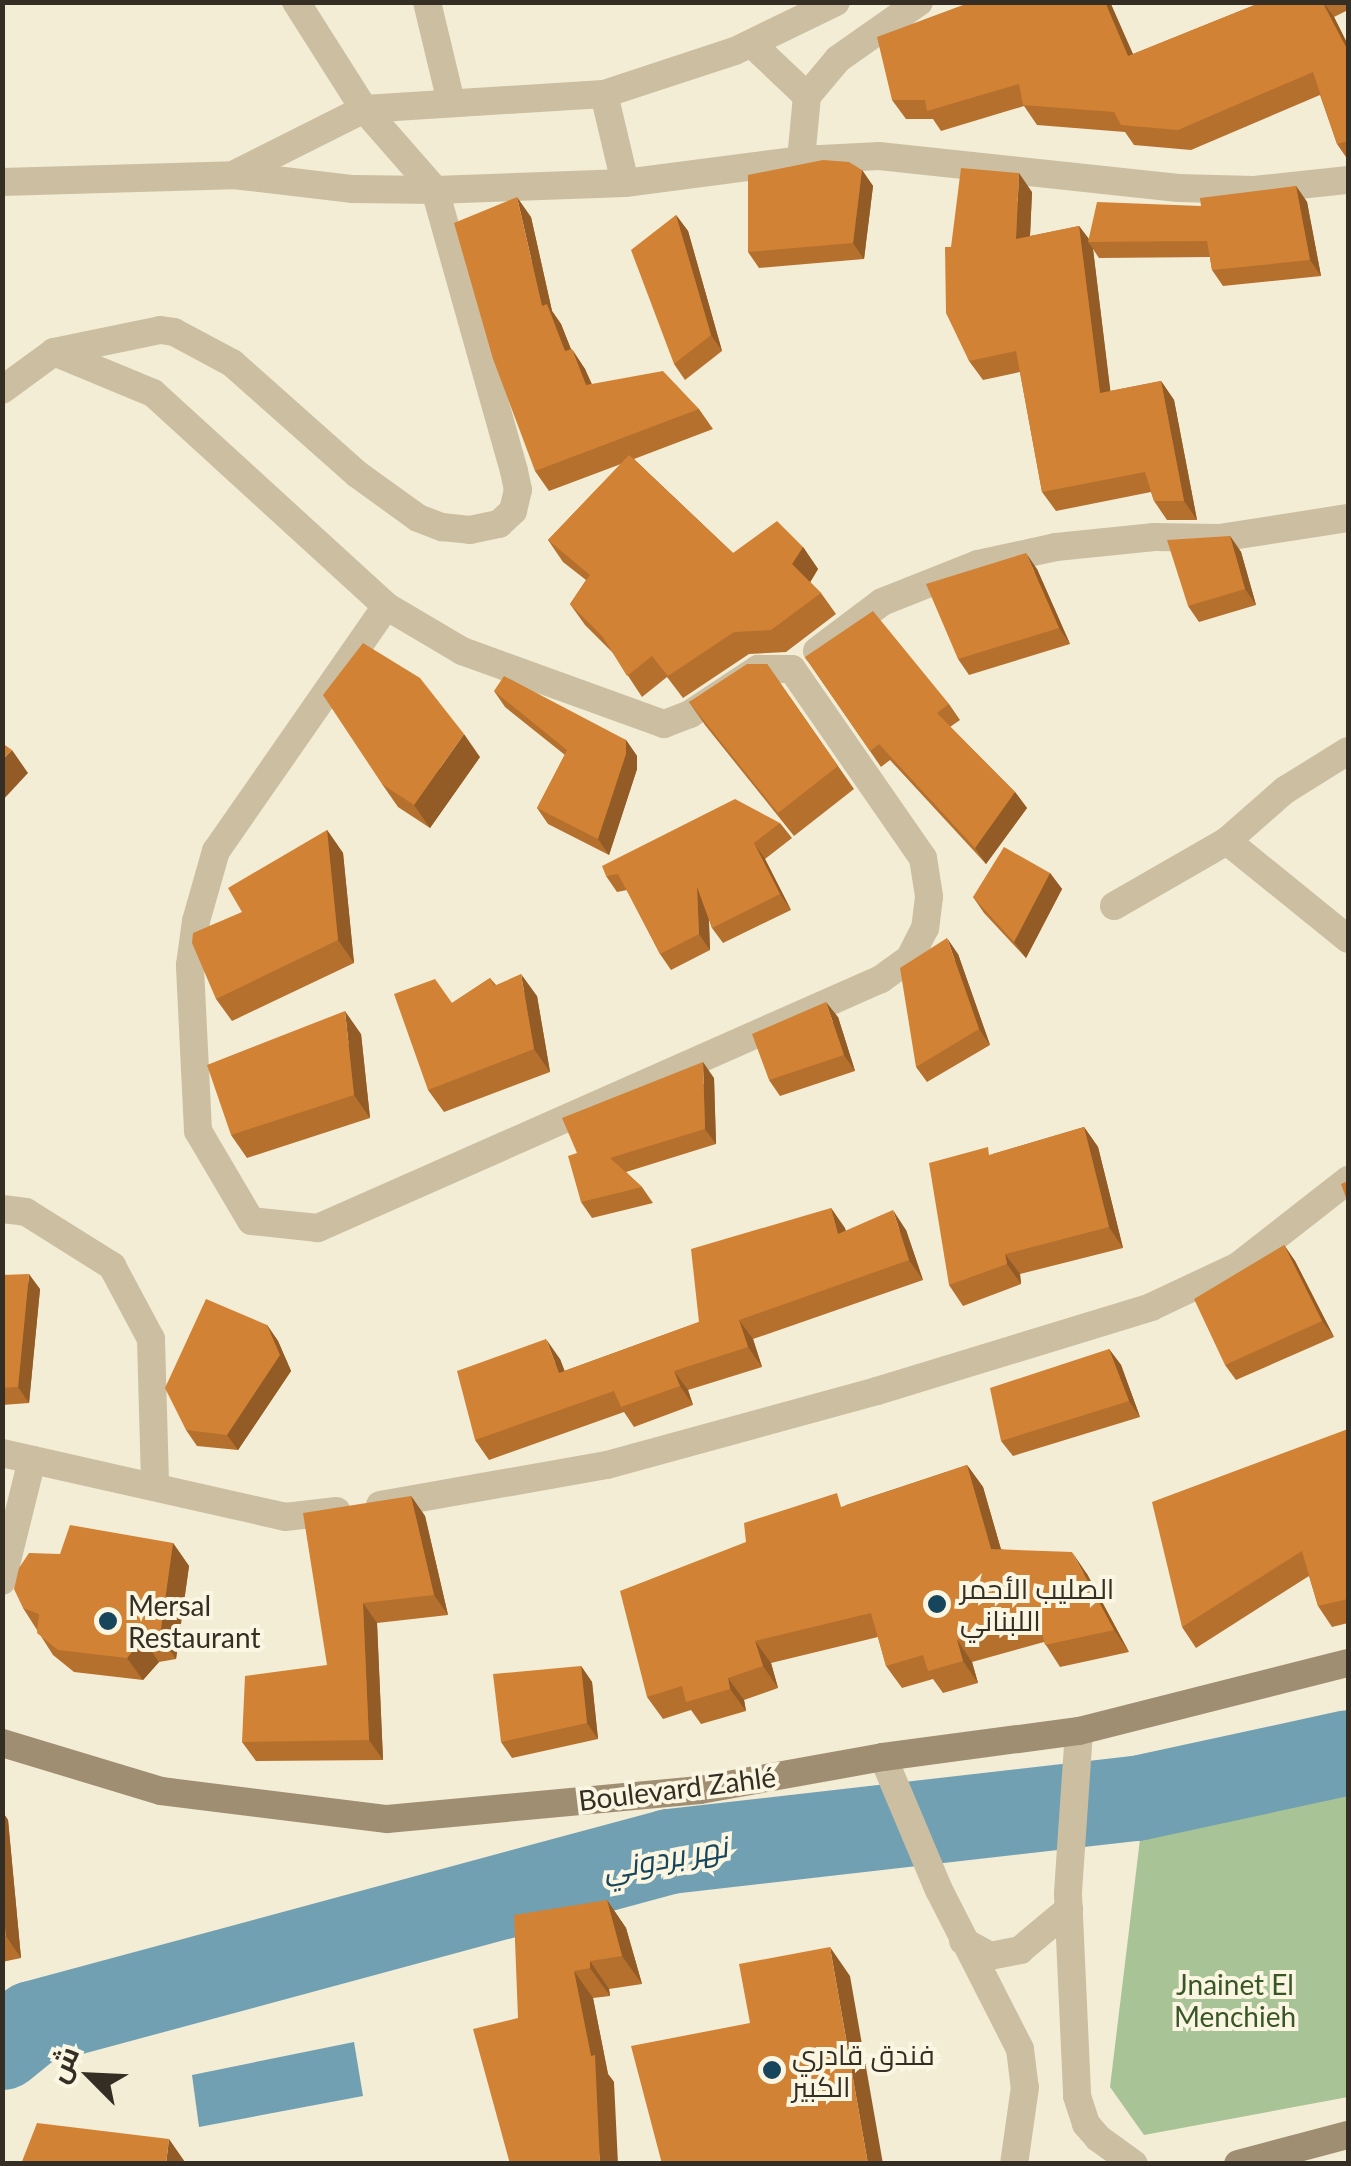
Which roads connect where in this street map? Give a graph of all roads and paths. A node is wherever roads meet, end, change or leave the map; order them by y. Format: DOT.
graph roads {
  1 [pos="296,2"];
  2 [pos="427,2"];
  3 [pos="836,2"];
  4 [pos="919,2"];
  5 [pos="752,44"];
  6 [pos="604,94"];
  7 [pos="807,96"];
  8 [pos="451,102"];
  9 [pos="364,108"];
  10 [pos="801,160"];
  11 [pos="233,176"];
  12 [pos="1348,180"];
  13 [pos="2,182"];
  14 [pos="626,183"];
  15 [pos="435,190"];
  16 [pos="54,352"];
  17 [pos="2,390"];
  18 [pos="1348,518"];
  19 [pos="386,606"];
  20 [pos="792,670"];
  21 [pos="1348,751"];
  22 [pos="1227,840"];
  23 [pos="1114,906"];
  24 [pos="1348,939"];
  25 [pos="1348,1180"];
  26 [pos="2,1209"];
  27 [pos="2,1453"];
  28 [pos="32,1460"];
  29 [pos="155,1485"];
  30 [pos="2,1580"];
  31 [pos="1348,1663"];
  32 [pos="1078,1731"];
  33 [pos="2,1743"];
  34 [pos="883,1757"];
  35 [pos="1068,1901"];
  36 [pos="960,1935"];
  37 [pos="1348,2135"];
  38 [pos="1014,2164"];
  39 [pos="1134,2164"];
  40 [pos="1238,2164"];
  1 -- 9 [label="street"];
  2 -- 8 [label="street"];
  3 -- 5 [label="street"];
  4 -- 7 [label="street"];
  5 -- 6 [label="street"];
  5 -- 7 [label="street"];
  6 -- 8 [label="street"];
  6 -- 14 [label="street"];
  7 -- 10 [label="street"];
  8 -- 9 [label="street"];
  9 -- 11 [label="street"];
  9 -- 15 [label="street"];
  10 -- 12 [label="street"];
  10 -- 14 [label="street"];
  11 -- 13 [label="street"];
  11 -- 15 [label="street"];
  14 -- 15 [label="street"];
  15 -- 16 [label="street"];
  16 -- 17 [label="street"];
  16 -- 19 [label="street"];
  18 -- 20 [label="street"];
  19 -- 20 [label="street"];
  19 -- 20 [label="street"];
  21 -- 22 [label="street"];
  22 -- 23 [label="street"];
  22 -- 24 [label="street"];
  25 -- 29 [label="street"];
  26 -- 29 [label="street"];
  27 -- 28 [label="street"];
  28 -- 29 [label="street"];
  28 -- 30 [label="street"];
  31 -- 32 [label="main road, Boulevard Zahlé"];
  32 -- 34 [label="main road, Boulevard Zahlé"];
  32 -- 35 [label="street"];
  33 -- 34 [label="main road, Boulevard Zahlé"];
  34 -- 36 [label="street"];
  35 -- 36 [label="street"];
  35 -- 39 [label="street"];
  36 -- 38 [label="street"];
  37 -- 40 [label="main road"];
}
